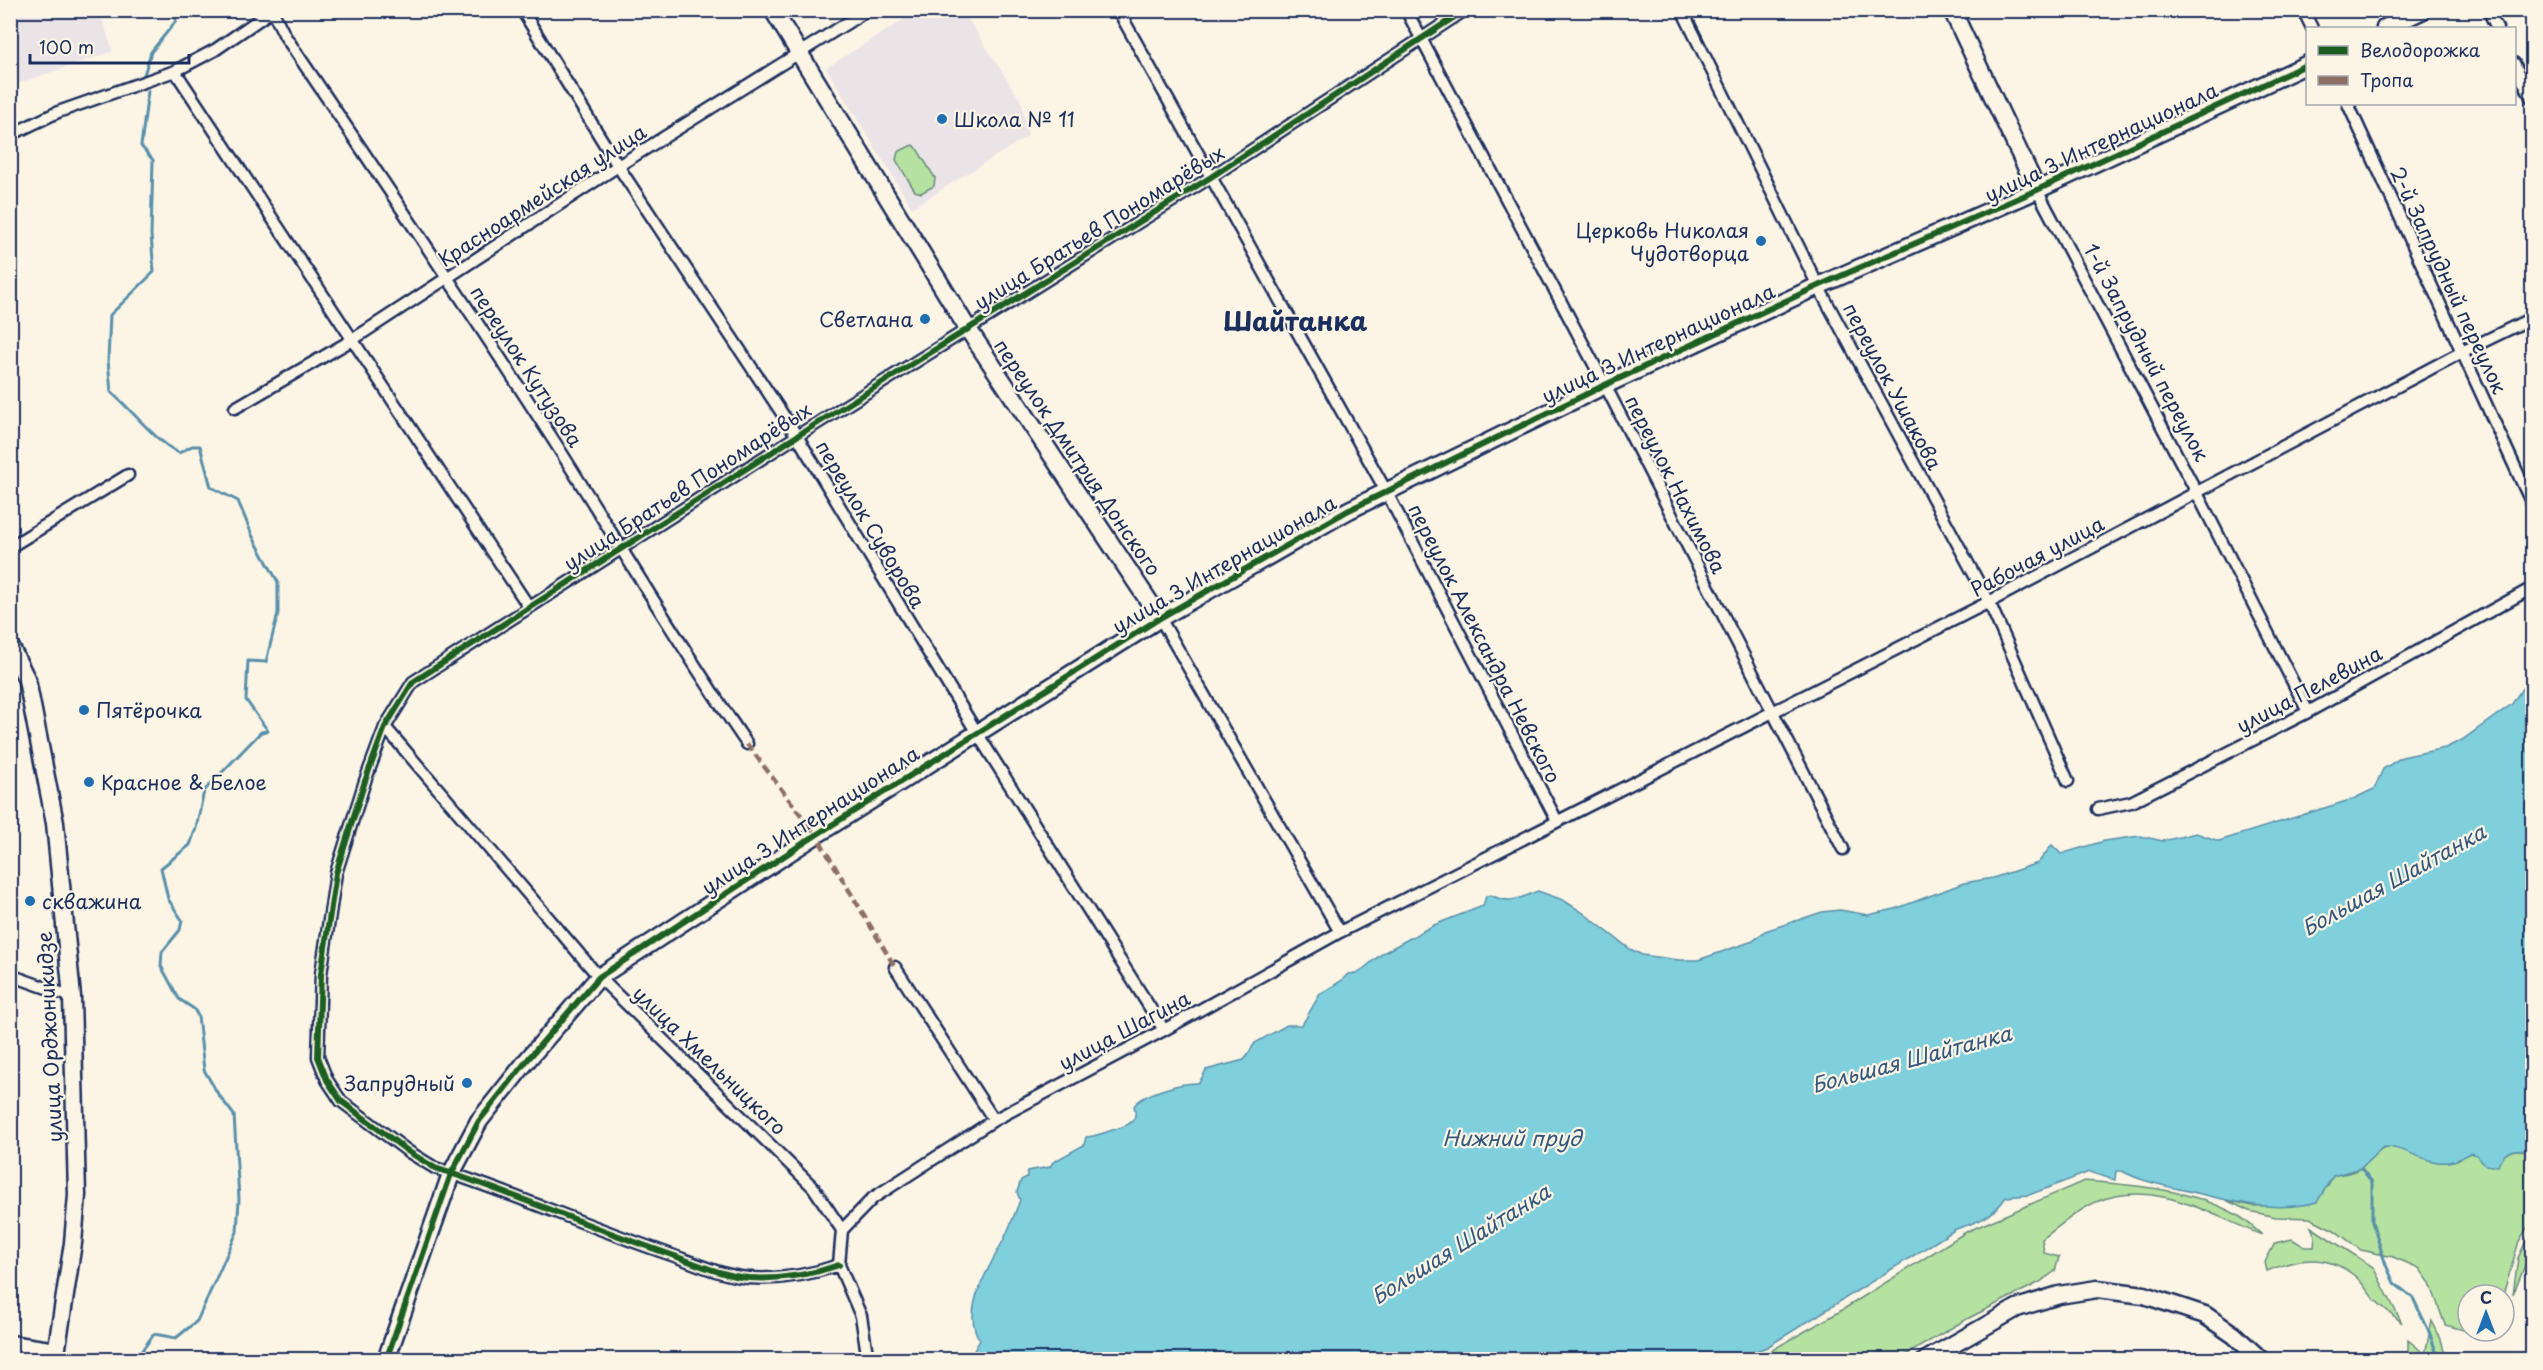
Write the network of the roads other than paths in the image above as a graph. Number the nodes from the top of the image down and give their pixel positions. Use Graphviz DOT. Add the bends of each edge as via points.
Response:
graph roads {
  1 [pos="522,10"];
  2 [pos="773,10"];
  3 [pos="868,10"];
  4 [pos="1118,10"];
  5 [pos="1406,10"];
  6 [pos="1465,10"];
  7 [pos="1682,10"];
  8 [pos="1952,10"];
  9 [pos="2303,10"];
  10 [pos="2423,10"];
  11 [pos="2488,10"];
  12 [pos="272,11"];
  13 [pos="2312,27"];
  14 [pos="2387,27"];
  15 [pos="2496,27"];
  16 [pos="1421,38"];
  17 [pos="797,53"];
  18 [pos="2306,64"];
  19 [pos="2516,67"];
  20 [pos="175,71"];
  21 [pos="2532,99"];
  22 [pos="2348,105"];
  23 [pos="10,135"];
  24 [pos="618,166"];
  25 [pos="1211,177"];
  26 [pos="2037,190"];
  27 [pos="449,277"];
  28 [pos="1818,286"];
  29 [pos="2532,318"];
  30 [pos="968,329"];
  31 [pos="352,340"];
  32 [pos="2462,352"];
  33 [pos="1605,385"];
  34 [pos="235,408"];
  35 [pos="797,436"];
  36 [pos="128,475"];
  37 [pos="1386,491"];
  38 [pos="2196,491"];
  39 [pos="2532,504"];
  40 [pos="10,547"];
  41 [pos="622,547"];
  42 [pos="2532,588"];
  43 [pos="1989,602"];
  44 [pos="529,607"];
  45 [pos="1160,618"];
  46 [pos="10,646"];
  47 [pos="2308,712"];
  48 [pos="1773,713"];
  49 [pos="385,727"];
  50 [pos="977,733"];
  51 [pos="747,744"];
  52 [pos="2068,781"];
  53 [pos="2098,809"];
  54 [pos="1557,821"];
  55 [pos="1843,849"];
  56 [pos="1340,932"];
  57 [pos="895,967"];
  58 [pos="10,975"];
  59 [pos="599,977"];
  60 [pos="72,998"];
  61 [pos="1164,1030"];
  62 [pos="994,1120"];
  63 [pos="451,1173"];
  64 [pos="842,1230"];
  65 [pos="839,1265"];
  66 [pos="10,1344"];
  67 [pos="55,1355"];
  68 [pos="386,1359"];
  69 [pos="868,1359"];
  70 [pos="1926,1359"];
  71 [pos="2261,1359"];
  1 -- 24 [label="street, переулок Суворова"];
  2 -- 17 [label="street, переулок Дмитрия Донского"];
  3 -- 17 [label="street, Красноармейская улица"];
  4 -- 25 [label="street, переулок Александра Невского"];
  5 -- 16 [label="street, переулок Нахимова"];
  6 -- 16 [label="street, улица Братьев Пономарёвых"];
  7 -- 28 [label="street, переулок Ушакова"];
  8 -- 26 [label="street, 1-й Запрудный переулок"];
  9 -- 13 [label="street"];
  10 -- 14 [label="street"];
  11 -- 15 [label="street"];
  12 -- 20 [label="street"];
  12 -- 27 [label="street, переулок Кутузова" via="285,36"];
  16 -- 25 [label="street, улица Братьев Пономарёвых"];
  16 -- 33 [label="street, переулок Нахимова"];
  17 -- 24 [label="street, Красноармейская улица"];
  17 -- 30 [label="street, переулок Дмитрия Донского"];
  18 -- 26 [label="street, улица 3 Интернационала"];
  19 -- 21 [label="street"];
  20 -- 23 [label="street" via="58,112"];
  20 -- 31 [label="street"];
  22 -- 32 [label="street, 2-й Запрудный переулок"];
  24 -- 27 [label="street, Красноармейская улица"];
  24 -- 35 [label="street, переулок Суворова"];
  25 -- 30 [label="street, улица Братьев Пономарёвых"];
  25 -- 37 [label="street, переулок Александра Невского"];
  26 -- 28 [label="street, улица 3 Интернационала"];
  26 -- 38 [label="street, 1-й Запрудный переулок"];
  27 -- 31 [label="street, Красноармейская улица"];
  27 -- 41 [label="street, переулок Кутузова"];
  28 -- 33 [label="street, улица 3 Интернационала"];
  28 -- 43 [label="street, переулок Ушакова"];
  29 -- 32 [label="street, Рабочая улица"];
  30 -- 35 [label="street, улица Братьев Пономарёвых"];
  30 -- 45 [label="street, переулок Дмитрия Донского"];
  31 -- 34 [label="street, Красноармейская улица"];
  31 -- 44 [label="street"];
  32 -- 38 [label="street, Рабочая улица"];
  32 -- 39 [label="street, 2-й Запрудный переулок"];
  33 -- 37 [label="street, улица 3 Интернационала"];
  33 -- 48 [label="street, переулок Нахимова"];
  35 -- 41 [label="street, улица Братьев Пономарёвых"];
  35 -- 50 [label="street, переулок Суворова"];
  36 -- 40 [label="street"];
  37 -- 45 [label="street, улица 3 Интернационала"];
  37 -- 54 [label="street, переулок Александра Невского"];
  38 -- 43 [label="street, Рабочая улица"];
  38 -- 47 [label="street, 1-й Запрудный переулок"];
  41 -- 44 [label="street, улица Братьев Пономарёвых"];
  41 -- 51 [label="street, переулок Кутузова" via="692,663"];
  42 -- 47 [label="street, улица Пелевина"];
  43 -- 48 [label="street, Рабочая улица"];
  43 -- 52 [label="street, переулок Ушакова"];
  44 -- 49 [label="street, улица Братьев Пономарёвых" via="413,682"];
  45 -- 50 [label="street, улица 3 Интернационала"];
  45 -- 56 [label="street, переулок Дмитрия Донского"];
  46 -- 60 [label="street, улица Орджоникидзе" via="27,680 55,824"];
  47 -- 53 [label="street, улица Пелевина" via="2131,802"];
  48 -- 54 [label="street, Рабочая улица"];
  48 -- 55 [label="street, переулок Нахимова"];
  49 -- 59 [label="street, улица Хмельницкого"];
  49 -- 63 [label="street, улица Братьев Пономарёвых" via="336,873 321,974 318,1057 341,1101 409,1152"];
  50 -- 59 [label="street, улица 3 Интернационала"];
  50 -- 61 [label="street, переулок Суворова"];
  54 -- 56 [label="street, улица Шагина"];
  56 -- 61 [label="street, улица Шагина"];
  57 -- 62 [label="street"];
  58 -- 60 [label="street"];
  59 -- 63 [label="street, улица 3 Интернационала" via="479,1121"];
  59 -- 64 [label="street, улица Хмельницкого" via="813,1187"];
  60 -- 67 [label="street, улица Орджоникидзе" via="77,1195"];
  61 -- 62 [label="street, улица Шагина"];
  62 -- 64 [label="street, улица Шагина" via="873,1198"];
  63 -- 65 [label="street, улица Братьев Пономарёвых" via="630,1241 747,1278 779,1278"];
  63 -- 68 [label="street, улица 3 Интернационала"];
  64 -- 65 [label="street"];
  65 -- 69 [label="street" via="861,1316"];
  66 -- 67 [label="street"];
  70 -- 71 [label="street" via="2017,1308 2059,1295 2097,1290 2144,1295 2205,1315"];
}
